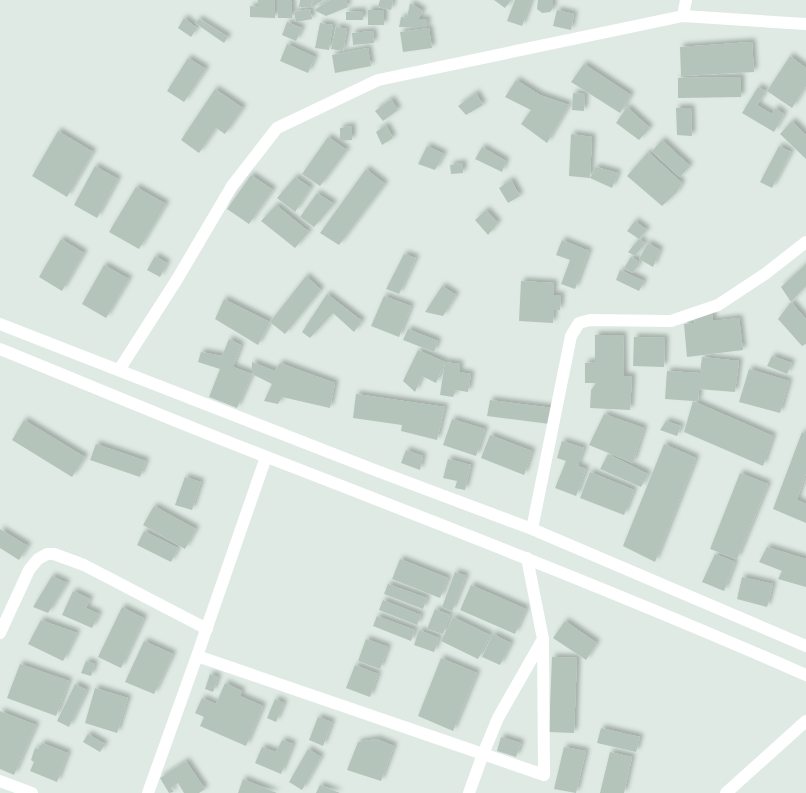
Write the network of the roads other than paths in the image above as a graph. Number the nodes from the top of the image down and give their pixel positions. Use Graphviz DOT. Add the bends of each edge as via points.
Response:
graph roads {
  1 [pos="686,0"];
  2 [pos="683,16"];
  3 [pos="806,24"];
  4 [pos="806,242"];
  5 [pos="0,324"];
  6 [pos="0,349"];
  7 [pos="119,370"];
  8 [pos="266,457"];
  9 [pos="532,529"];
  10 [pos="527,558"];
  11 [pos="207,629"];
  12 [pos="0,633"];
  13 [pos="543,639"];
  14 [pos="806,646"];
  15 [pos="197,656"];
  16 [pos="806,674"];
  17 [pos="806,721"];
  18 [pos="483,754"];
  19 [pos="0,781"];
  20 [pos="32,793"];
  21 [pos="148,793"];
  22 [pos="469,793"];
  23 [pos="726,793"];
  1 -- 2 [label="street"];
  2 -- 3 [label="street"];
  2 -- 7 [label="street" via="378,80 278,128 232,186"];
  4 -- 9 [label="street" via="765,274 718,305 671,321 590,320 579,323 571,336"];
  5 -- 7 [label="street"];
  6 -- 8 [label="street"];
  7 -- 9 [label="street"];
  8 -- 10 [label="street"];
  8 -- 11 [label="street"];
  9 -- 14 [label="street"];
  10 -- 13 [label="street"];
  10 -- 16 [label="street"];
  11 -- 12 [label="street" via="84,565 47,554 38,559 29,570"];
  11 -- 15 [label="street"];
  13 -- 18 [label="street" via="498,718"];
  13 -- 18 [label="street" via="544,775"];
  15 -- 18 [label="street"];
  15 -- 21 [label="street"];
  17 -- 23 [label="street"];
  18 -- 22 [label="street"];
  19 -- 20 [label="street"];
}
